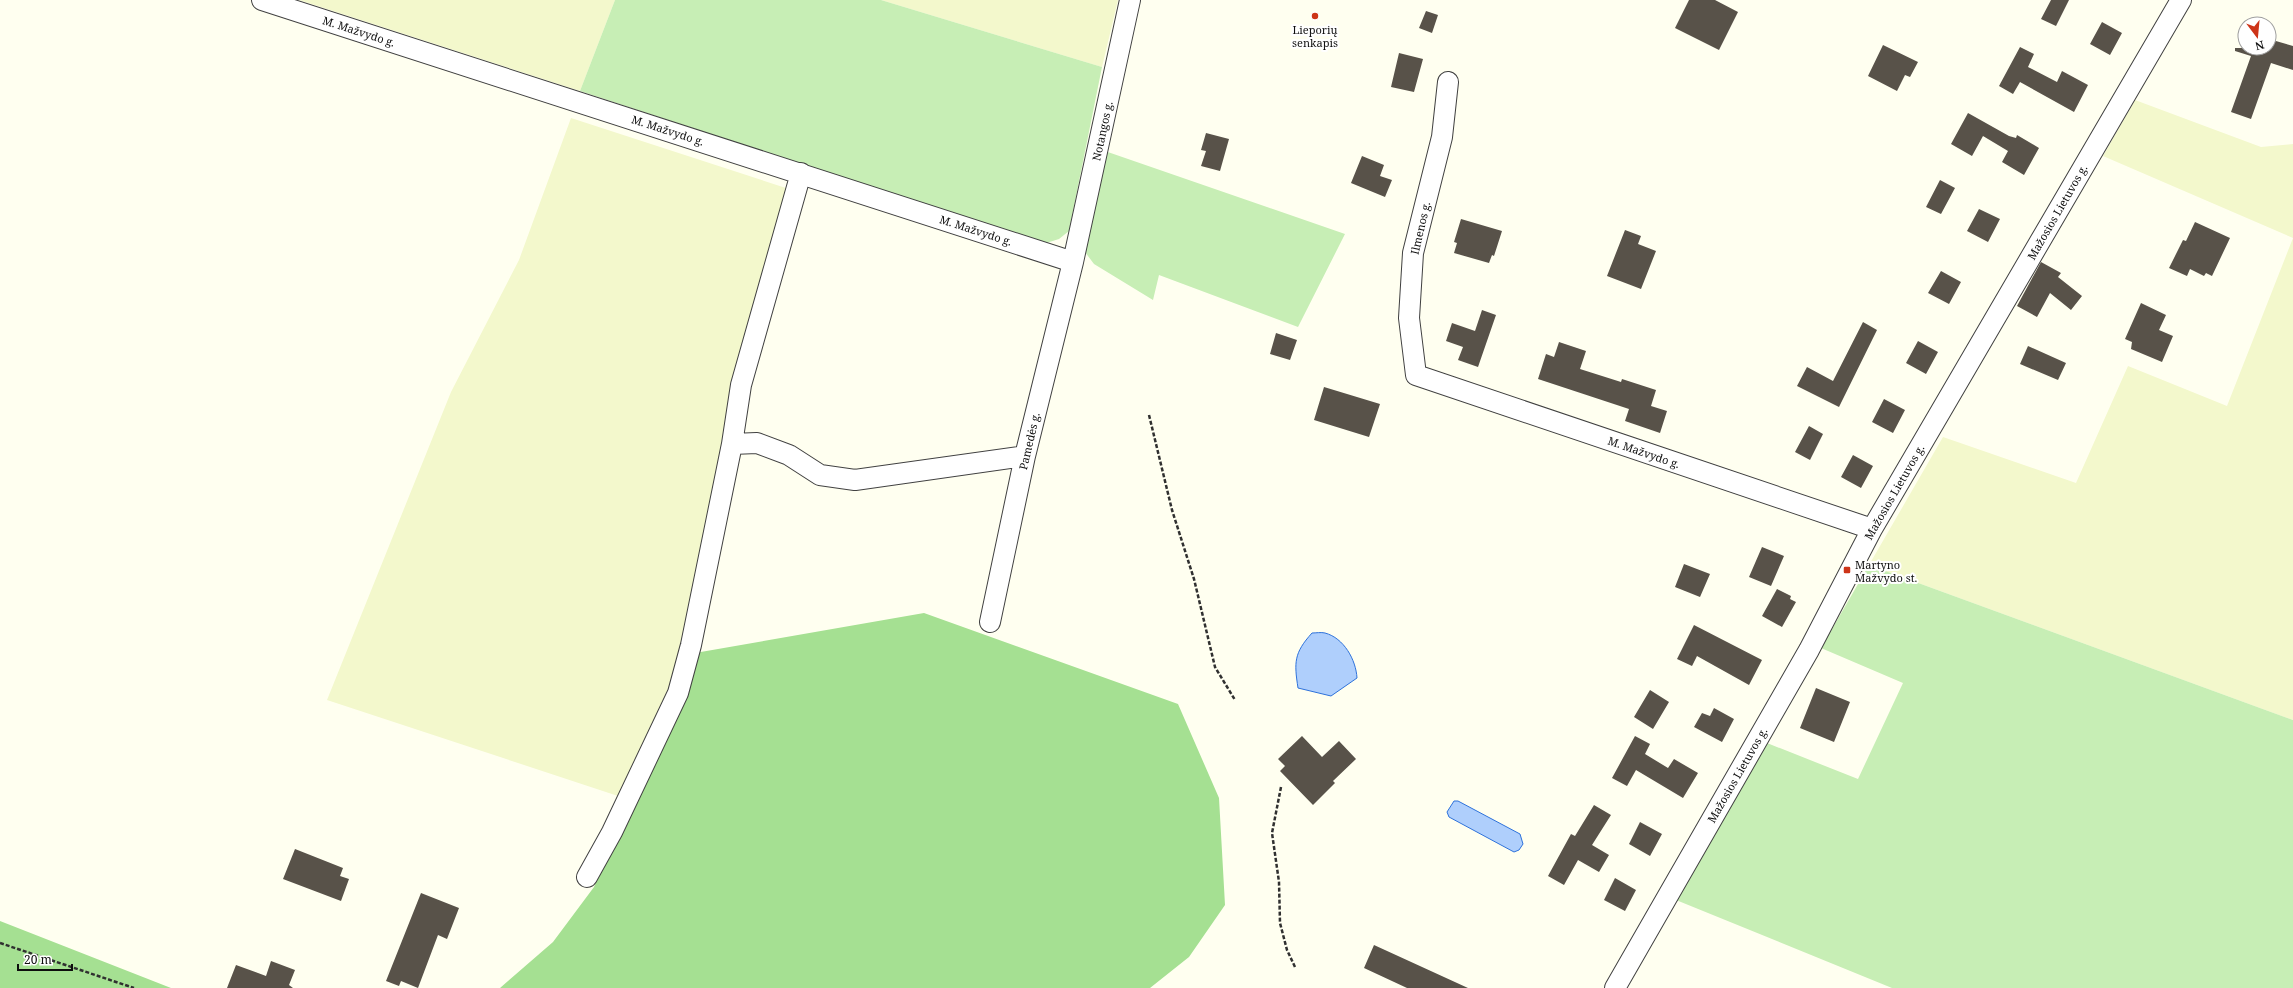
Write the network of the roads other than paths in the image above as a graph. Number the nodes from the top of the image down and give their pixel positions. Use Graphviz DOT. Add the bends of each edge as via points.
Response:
graph roads {
  1 [pos="262,0"];
  2 [pos="1130,0"];
  3 [pos="2181,0"];
  4 [pos="1448,82"];
  5 [pos="801,173"];
  6 [pos="1073,262"];
  7 [pos="1416,375"];
  8 [pos="732,444"];
  9 [pos="1025,456"];
  10 [pos="1872,529"];
  11 [pos="990,622"];
  12 [pos="588,877"];
  13 [pos="1615,988"];
  1 -- 5 [label="street, M. Mažvydo g."];
  2 -- 6 [label="street, Notangos g."];
  3 -- 10 [label="street, Mažosios Lietuvos g."];
  4 -- 7 [label="street, Ilmenos g." via="1442,137 1413,253 1409,318"];
  5 -- 6 [label="street, M. Mažvydo g."];
  5 -- 8 [label="street" via="741,385"];
  6 -- 9 [label="street, Pamedės g."];
  7 -- 10 [label="street, M. Mažvydo g."];
  8 -- 9 [label="street" via="757,443 789,455 820,475 855,480"];
  8 -- 12 [label="street" via="691,645 678,693"];
  9 -- 11 [label="street, Pamedės g."];
  10 -- 13 [label="street, Mažosios Lietuvos g." via="1809,650"];
}
